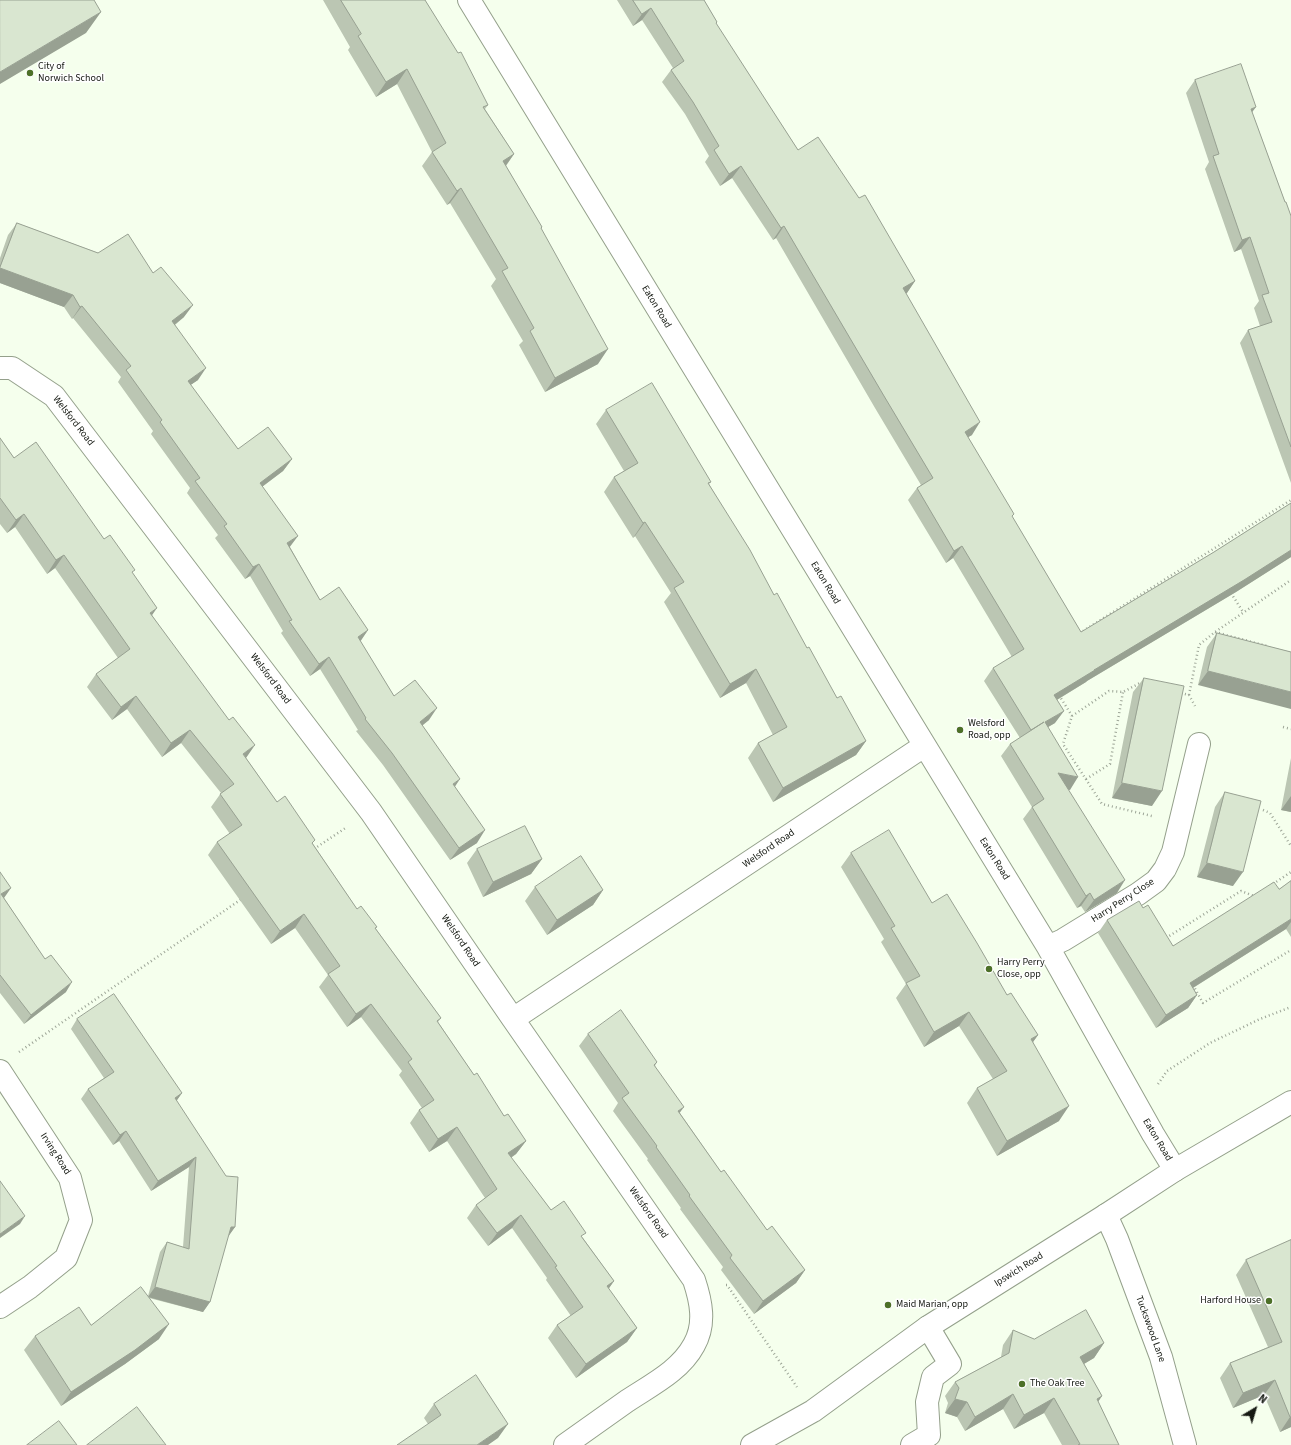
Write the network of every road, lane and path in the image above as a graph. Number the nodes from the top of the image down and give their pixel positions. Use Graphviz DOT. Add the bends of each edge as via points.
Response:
graph roads {
  1 [pos="469,0"];
  2 [pos="0,368"];
  3 [pos="1291,500"];
  4 [pos="1206,553"];
  5 [pos="1210,560"];
  6 [pos="1291,580"];
  7 [pos="1231,593"];
  8 [pos="1243,612"];
  9 [pos="1215,632"];
  10 [pos="1078,634"];
  11 [pos="1268,646"];
  12 [pos="1147,684"];
  13 [pos="1057,691"];
  14 [pos="1175,691"];
  15 [pos="1123,692"];
  16 [pos="1189,695"];
  17 [pos="1195,706"];
  18 [pos="1072,716"];
  19 [pos="1283,727"];
  20 [pos="1291,729"];
  21 [pos="1199,744"];
  22 [pos="924,746"];
  23 [pos="1086,779"];
  24 [pos="1263,810"];
  25 [pos="371,812"];
  26 [pos="1180,822"];
  27 [pos="1291,846"];
  28 [pos="311,851"];
  29 [pos="1291,872"];
  30 [pos="1273,884"];
  31 [pos="1260,892"];
  32 [pos="246,896"];
  33 [pos="1169,945"];
  34 [pos="1048,947"];
  35 [pos="1291,950"];
  36 [pos="1192,984"];
  37 [pos="1291,1007"];
  38 [pos="513,1019"];
  39 [pos="6,1063"];
  40 [pos="1156,1086"];
  41 [pos="1291,1102"];
  42 [pos="1175,1170"];
  43 [pos="1106,1215"];
  44 [pos="698,1293"];
  45 [pos="0,1307"];
  46 [pos="928,1327"];
  47 [pos="814,1411"];
  48 [pos="565,1445"];
  49 [pos="752,1445"];
  50 [pos="912,1445"];
  51 [pos="1186,1445"];
  1 -- 22 [label="main road, Eaton Road"];
  2 -- 25 [label="main road, Welsford Road" via="12,368 54,396"];
  3 -- 4 [label="path"];
  4 -- 5 [label="path"];
  4 -- 10 [label="path"];
  6 -- 8 [label="path"];
  7 -- 8 [label="path"];
  8 -- 9 [label="path"];
  9 -- 11 [label="path"];
  9 -- 16 [label="path" via="1199,645"];
  12 -- 15 [label="path" via="1140,683"];
  13 -- 18 [label="path"];
  14 -- 16 [label="path"];
  15 -- 18 [label="path" via="1109,691"];
  15 -- 23 [label="path" via="1110,764"];
  16 -- 17 [label="path"];
  18 -- 23 [label="path" via="1063,744"];
  19 -- 20 [label="path"];
  21 -- 26 [label="main road, Harry Perry Close"];
  22 -- 34 [label="main road, Eaton Road"];
  22 -- 38 [label="main road, Welsford Road"];
  23 -- 26 [label="path" via="1102,804"];
  24 -- 27 [label="path" via="1270,813"];
  25 -- 28 [label="path"];
  25 -- 38 [label="main road, Welsford Road"];
  26 -- 34 [label="main road, Harry Perry Close" via="1174,852 1156,881"];
  29 -- 30 [label="path"];
  31 -- 33 [label="path" via="1254,897 1241,891 1165,939"];
  32 -- 39 [label="path"];
  34 -- 42 [label="main road, Eaton Road"];
  35 -- 36 [label="path" via="1203,1003"];
  37 -- 40 [label="path" via="1210,1043 1167,1071"];
  38 -- 44 [label="main road, Welsford Road" via="694,1280"];
  39 -- 45 [label="main road, Irving Road" via="70,1178 81,1220 66,1258"];
  41 -- 42 [label="main road, Ipswich Road"];
  42 -- 43 [label="main road, Ipswich Road"];
  43 -- 46 [label="main road, Ipswich Road"];
  43 -- 51 [label="main road, Tuckswood Lane" via="1161,1357"];
  44 -- 47 [label="path" via="727,1285"];
  44 -- 48 [label="main road, Welsford Road" via="701,1326 694,1344 678,1367"];
  46 -- 47 [label="main road, Ipswich Road"];
  46 -- 50 [label="main road" via="950,1364 933,1377 927,1402 929,1435"];
  47 -- 49 [label="main road, Ipswich Road"];
}
